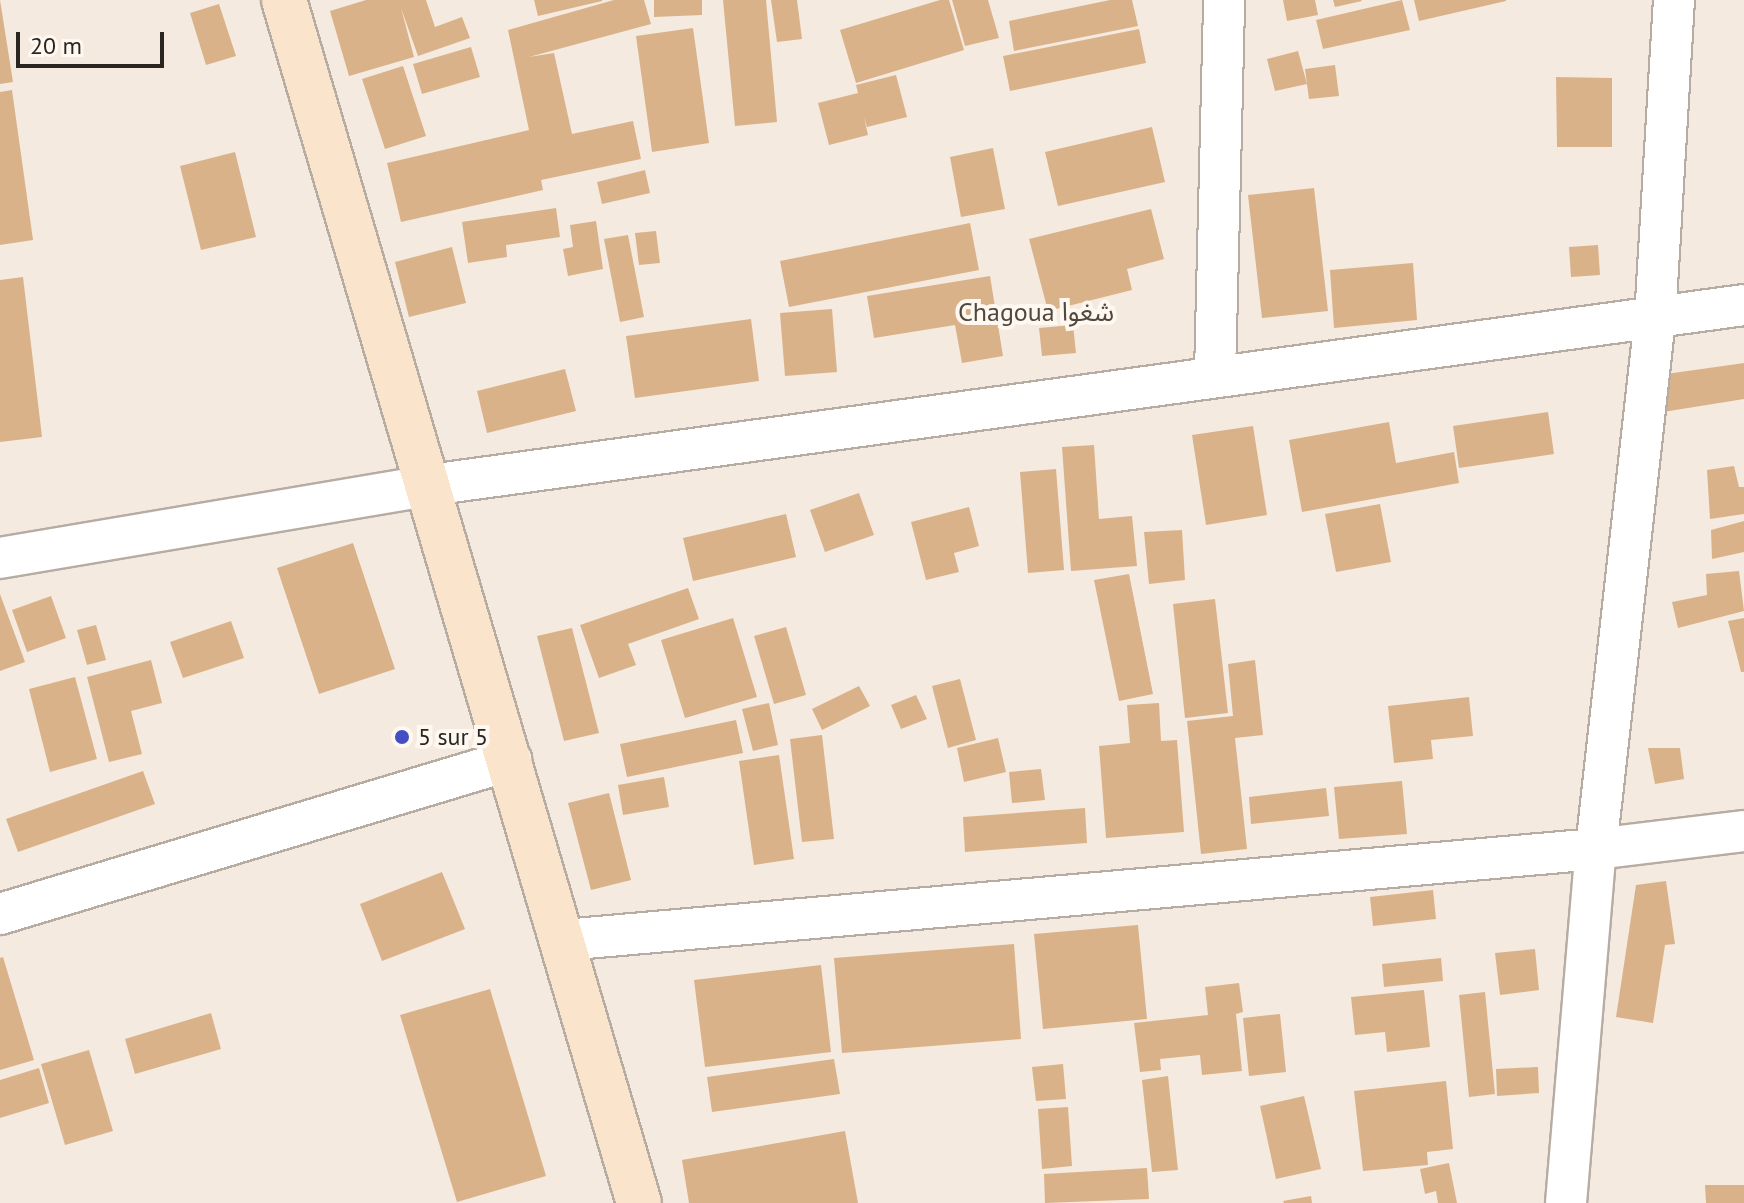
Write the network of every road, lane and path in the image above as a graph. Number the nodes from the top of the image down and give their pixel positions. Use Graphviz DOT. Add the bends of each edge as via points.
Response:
graph roads {
  1 [pos="284,0"];
  2 [pos="1224,0"];
  3 [pos="1674,0"];
  4 [pos="1744,305"];
  5 [pos="1655,319"];
  6 [pos="1215,374"];
  7 [pos="430,485"];
  8 [pos="0,558"];
  9 [pos="511,760"];
  10 [pos="1744,831"];
  11 [pos="1596,849"];
  12 [pos="0,914"];
  13 [pos="564,940"];
  14 [pos="639,1203"];
  15 [pos="1566,1203"];
  1 -- 7 [label="street"];
  2 -- 6 [label="street"];
  3 -- 5 [label="street"];
  4 -- 5 [label="street"];
  5 -- 6 [label="street"];
  5 -- 11 [label="street"];
  6 -- 7 [label="street"];
  7 -- 8 [label="street"];
  7 -- 9 [label="street"];
  9 -- 12 [label="street"];
  9 -- 13 [label="street"];
  10 -- 11 [label="street"];
  11 -- 13 [label="street"];
  11 -- 15 [label="street"];
  13 -- 14 [label="street"];
}
